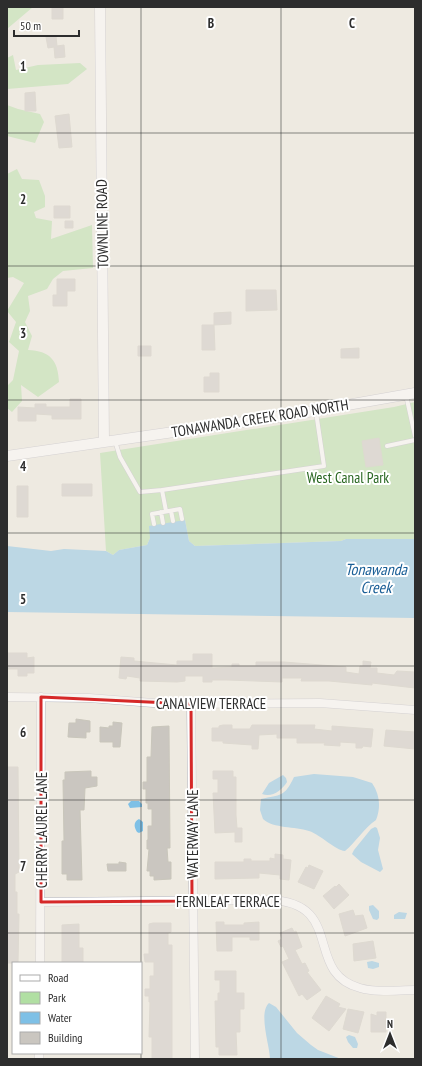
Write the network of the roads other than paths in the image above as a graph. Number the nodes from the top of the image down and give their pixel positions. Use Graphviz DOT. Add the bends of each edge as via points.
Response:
graph roads {
  1 [pos="100,7"];
  2 [pos="411,394"];
  3 [pos="316,411"];
  4 [pos="415,436"];
  5 [pos="115,440"];
  6 [pos="415,440"];
  7 [pos="104,442"];
  8 [pos="387,446"];
  9 [pos="7,456"];
  10 [pos="162,490"];
  11 [pos="171,511"];
  12 [pos="163,512"];
  13 [pos="182,519"];
  14 [pos="173,521"];
  15 [pos="163,523"];
  16 [pos="154,524"];
  17 [pos="7,697"];
  18 [pos="41,697"];
  19 [pos="191,704"];
  20 [pos="415,710"];
  21 [pos="192,901"];
  22 [pos="42,902"];
  23 [pos="40,962"];
  24 [pos="415,990"];
  25 [pos="195,1059"];
  1 -- 7 [label="street, TOWNLINE ROAD"];
  2 -- 3 [label="street, TONAWANDA CREEK ROAD NORTH"];
  2 -- 4 [label="lane"];
  3 -- 5 [label="street, TONAWANDA CREEK ROAD NORTH"];
  3 -- 10 [label="lane" via="324,466"];
  5 -- 7 [label="street, TONAWANDA CREEK ROAD NORTH"];
  5 -- 10 [label="lane" via="120,458 140,492"];
  6 -- 8 [label="lane"];
  7 -- 9 [label="street, TONAWANDA CREEK ROAD NORTH"];
  10 -- 12 [label="lane"];
  11 -- 12 [label="lane"];
  11 -- 13 [label="lane" via="180,509"];
  11 -- 14 [label="lane"];
  12 -- 15 [label="lane"];
  12 -- 16 [label="lane" via="152,514"];
  17 -- 18 [label="street, CANALVIEW TERRACE"];
  18 -- 19 [label="street, CANALVIEW TERRACE"];
  18 -- 22 [label="street, CHERRY LAUREL LANE"];
  19 -- 20 [label="street, CANALVIEW TERRACE" via="311,702"];
  19 -- 21 [label="street, WATERWAY LANE"];
  21 -- 22 [label="street, FERNLEAF TERRACE"];
  21 -- 24 [label="street, FERNLEAF TERRACE" via="269,900 292,903 313,918 321,934 328,963 346,982 370,990"];
  21 -- 25 [label="street, WATERWAY LANE"];
  22 -- 23 [label="street, CHERRY LAUREL LANE"];
}
